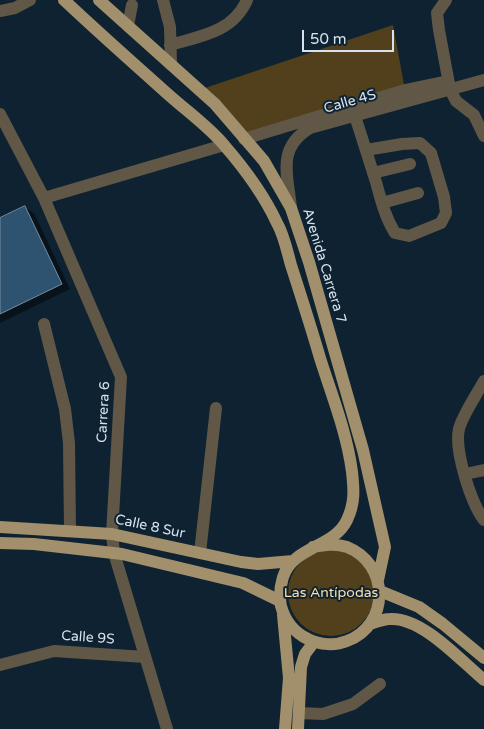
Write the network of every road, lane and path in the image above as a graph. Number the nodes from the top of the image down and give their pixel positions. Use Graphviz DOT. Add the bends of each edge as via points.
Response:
graph roads {
  1 [pos="30,0"];
  2 [pos="64,0"];
  3 [pos="99,0"];
  4 [pos="163,0"];
  5 [pos="247,0"];
  6 [pos="446,0"];
  7 [pos="132,5"];
  8 [pos="0,11"];
  9 [pos="128,26"];
  10 [pos="170,45"];
  11 [pos="171,64"];
  12 [pos="484,71"];
  13 [pos="484,80"];
  14 [pos="449,85"];
  15 [pos="0,114"];
  16 [pos="355,116"];
  17 [pos="484,136"];
  18 [pos="244,138"];
  19 [pos="224,144"];
  20 [pos="366,150"];
  21 [pos="410,164"];
  22 [pos="373,173"];
  23 [pos="418,193"];
  24 [pos="44,198"];
  25 [pos="382,204"];
  26 [pos="291,208"];
  27 [pos="44,324"];
  28 [pos="484,381"];
  29 [pos="216,408"];
  30 [pos="484,470"];
  31 [pos="465,474"];
  32 [pos="484,520"];
  33 [pos="0,527"];
  34 [pos="70,531"];
  35 [pos="112,534"];
  36 [pos="0,543"];
  37 [pos="313,547"];
  38 [pos="114,553"];
  39 [pos="200,554"];
  40 [pos="293,561"];
  41 [pos="379,585"];
  42 [pos="282,607"];
  43 [pos="370,624"];
  44 [pos="314,642"];
  45 [pos="483,655"];
  46 [pos="145,657"];
  47 [pos="0,665"];
  48 [pos="484,680"];
  49 [pos="380,684"];
  50 [pos="299,713"];
  51 [pos="167,729"];
  52 [pos="285,729"];
  53 [pos="298,729"];
  1 -- 8 [label="street"];
  2 -- 19 [label="main road"];
  3 -- 9 [label="main road, Avenida Carrera 7"];
  4 -- 10 [label="street" via="170,27"];
  5 -- 10 [label="street" via="232,23"];
  6 -- 14 [label="street" via="437,13"];
  7 -- 9 [label="street"];
  9 -- 11 [label="main road, Avenida Carrera 7"];
  10 -- 11 [label="street"];
  11 -- 18 [label="main road, Avenida Carrera 7" via="215,104"];
  12 -- 14 [label="street, Calle 4S"];
  13 -- 14 [label="street, Calle 4S"];
  14 -- 16 [label="street, Calle 4S"];
  14 -- 17 [label="street" via="456,101 474,115"];
  14 -- 18 [label="street, Calle 4S" via="405,90"];
  15 -- 24 [label="street, Carrera 6"];
  16 -- 20 [label="street"];
  16 -- 26 [label="street, Calle 4S" via="310,128 291,144 286,162"];
  18 -- 26 [label="main road, Avenida Carrera 7" via="264,161"];
  19 -- 24 [label="street"];
  19 -- 37 [label="main road" via="252,181 278,224 347,442 355,497 347,522 334,536"];
  20 -- 22 [label="street"];
  20 -- 25 [label="street" via="420,143 431,153 446,212 440,223 409,236 395,233"];
  21 -- 22 [label="street"];
  22 -- 25 [label="street"];
  23 -- 25 [label="street"];
  24 -- 35 [label="street, Carrera 6" via="121,377"];
  26 -- 41 [label="main road, Avenida Carrera 7" via="363,450 385,547"];
  27 -- 34 [label="street" via="65,408 69,443"];
  28 -- 31 [label="street" via="459,427 457,445"];
  29 -- 39 [label="street"];
  30 -- 31 [label="street"];
  31 -- 32 [label="street" via="473,501"];
  33 -- 34 [label="main road, Calle 8 Sur"];
  34 -- 35 [label="main road, Calle 8 Sur"];
  35 -- 38 [label="street, Carrera 6"];
  35 -- 39 [label="main road, Calle 8 Sur"];
  36 -- 38 [label="main road"];
  37 -- 40 [label="main road"];
  37 -- 41 [label="main road" via="345,546 360,554 371,565"];
  38 -- 42 [label="main road" via="243,583"];
  38 -- 46 [label="street, Carrera 6"];
  39 -- 40 [label="main road, Calle 8 Sur" via="258,564"];
  40 -- 42 [label="main road" via="284,573 280,587"];
  41 -- 43 [label="main road" via="377,613"];
  41 -- 45 [label="main road" via="419,607"];
  42 -- 44 [label="main road" via="289,624"];
  42 -- 52 [label="main road" via="289,678"];
  43 -- 44 [label="main road" via="345,642"];
  43 -- 48 [label="main road" via="390,619 414,624"];
  44 -- 50 [label="main road" via="301,667"];
  46 -- 47 [label="street, Calle 9S" via="54,651"];
  46 -- 51 [label="street, Carrera 6"];
  49 -- 50 [label="street" via="353,704 323,714"];
  50 -- 53 [label="main road"];
}
